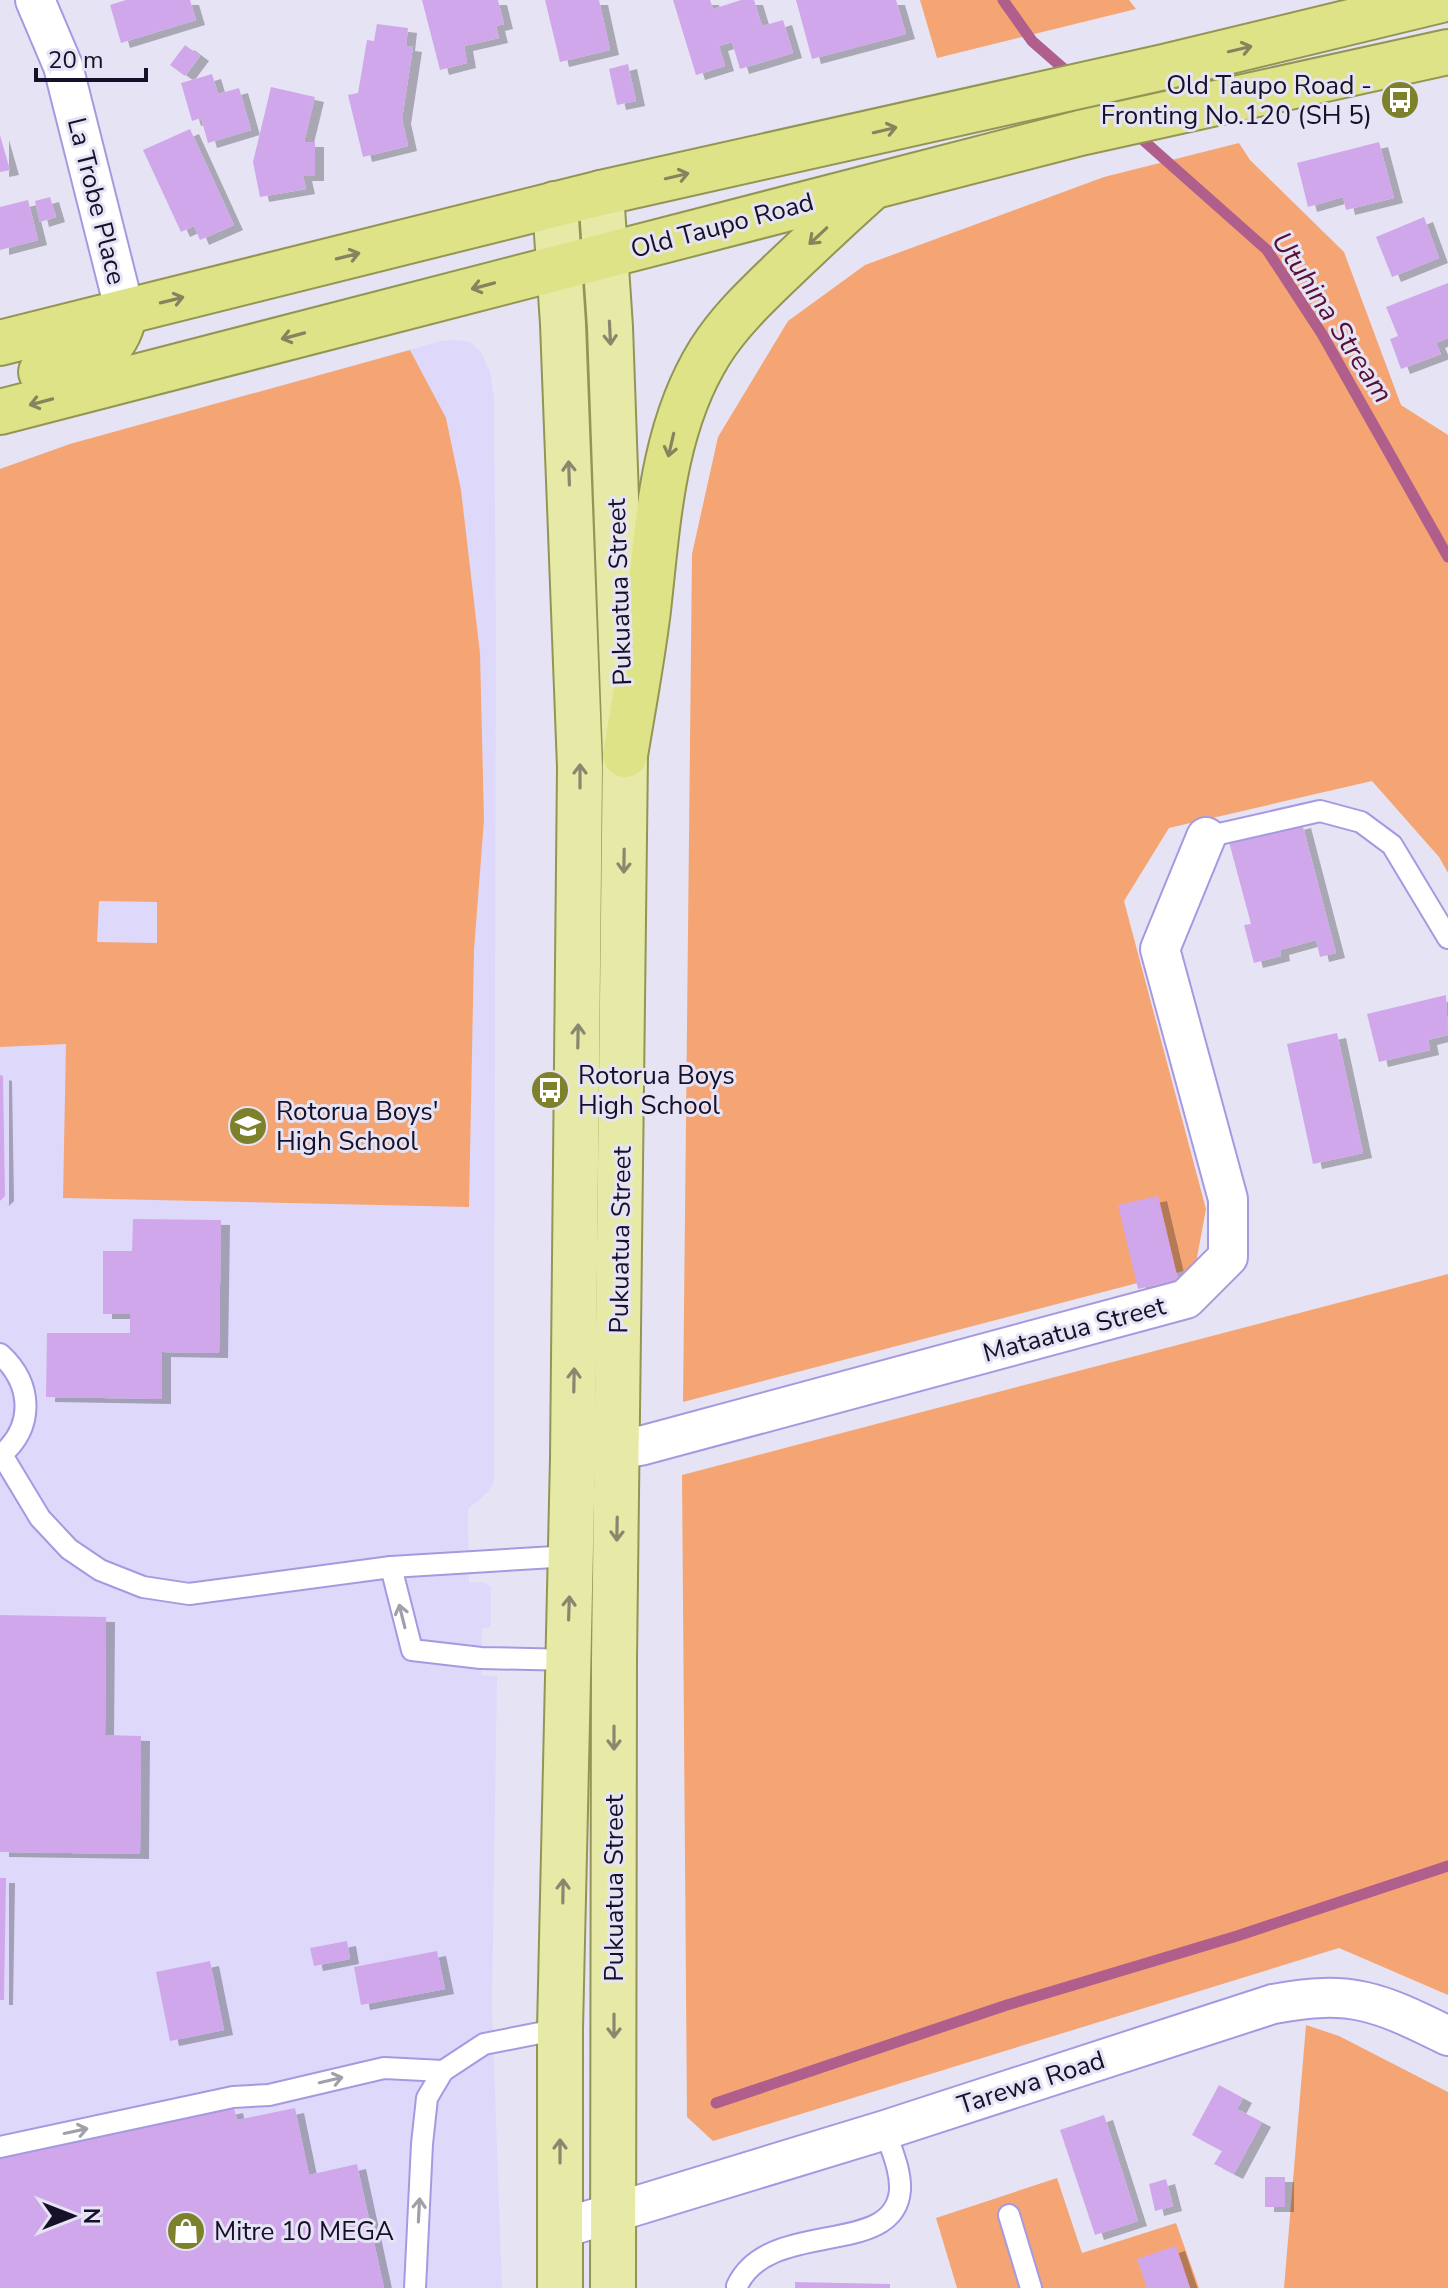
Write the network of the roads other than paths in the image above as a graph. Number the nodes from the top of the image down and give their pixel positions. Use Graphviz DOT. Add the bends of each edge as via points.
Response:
graph roads {
  1 [pos="35,0"];
  2 [pos="1441,0"];
  3 [pos="1448,52"];
  4 [pos="876,184"];
  5 [pos="601,193"];
  6 [pos="555,204"];
  7 [pos="603,256"];
  8 [pos="559,266"];
  9 [pos="125,312"];
  10 [pos="0,343"];
  11 [pos="0,383"];
  12 [pos="0,412"];
  13 [pos="625,755"];
  14 [pos="1206,837"];
  15 [pos="1448,938"];
  16 [pos="0,1354"];
  17 [pos="618,1451"];
  18 [pos="1,1455"];
  19 [pos="573,1458"];
  20 [pos="10,1485"];
  21 [pos="571,1556"];
  22 [pos="391,1567"];
  23 [pos="568,1659"];
  24 [pos="614,1660"];
  25 [pos="560,2029"];
  26 [pos="1448,2036"];
  27 [pos="443,2071"];
  28 [pos="885,2130"];
  29 [pos="0,2147"];
  30 [pos="613,2214"];
  31 [pos="1009,2215"];
  32 [pos="560,2229"];
  33 [pos="737,2286"];
  34 [pos="415,2288"];
  35 [pos="560,2288"];
  36 [pos="613,2288"];
  37 [pos="1031,2288"];
  1 -- 9 [label="street, La Trobe Place" via="63,66"];
  5 -- 2 [label="highway, Old Taupo Road, one-way"];
  3 -- 4 [label="highway, Old Taupo Road"];
  4 -- 7 [label="highway, Old Taupo Road"];
  4 -- 13 [label="highway, one-way" via="735,318 692,387 663,478"];
  5 -- 6 [label="highway, Old Taupo Road"];
  5 -- 7 [label="main road, Pukuatua Street"];
  6 -- 8 [label="main road, Pukuatua Street"];
  9 -- 6 [label="highway, Old Taupo Road, one-way"];
  7 -- 8 [label="highway, Old Taupo Road"];
  7 -- 13 [label="main road, Pukuatua Street, one-way"];
  8 -- 12 [label="highway, Old Taupo Road, one-way"];
  19 -- 8 [label="main road, Pukuatua Street, one-way" via="580,767"];
  9 -- 10 [label="highway, Old Taupo Road"];
  9 -- 11 [label="highway" via="117,341 106,351"];
  13 -- 17 [label="main road, Pukuatua Street, one-way"];
  14 -- 15 [label="lane" via="1320,811 1361,822 1392,845"];
  14 -- 17 [label="street, Mataatua Street" via="1160,949 1228,1199 1228,1257 1186,1299"];
  16 -- 18 [label="lane" via="23,1383 27,1403 25,1423"];
  17 -- 19 [label="street, Mataatua Street"];
  17 -- 24 [label="main road, Pukuatua Street, one-way"];
  18 -- 20 [label="lane"];
  19 -- 21 [label="main road, Pukuatua Street"];
  20 -- 22 [label="lane" via="69,1549 100,1570 143,1587 189,1594"];
  21 -- 22 [label="lane"];
  23 -- 21 [label="main road, Pukuatua Street, one-way"];
  23 -- 22 [label="lane, one-way" via="481,1658 412,1650"];
  23 -- 24 [label="lane"];
  25 -- 23 [label="main road, Pukuatua Street, one-way"];
  24 -- 30 [label="main road, Pukuatua Street, one-way"];
  25 -- 27 [label="lane" via="484,2044"];
  32 -- 25 [label="main road, Pukuatua Street, one-way"];
  26 -- 28 [label="street, Tarewa Road" via="1382,2005 1353,1998 1302,1998"];
  29 -- 27 [label="lane, one-way" via="384,2068"];
  34 -- 27 [label="lane, one-way" via="427,2098"];
  28 -- 30 [label="street, Tarewa Road"];
  28 -- 33 [label="lane" via="900,2187 884,2219 856,2233 764,2255"];
  30 -- 32 [label="street, Tarewa Road"];
  30 -- 36 [label="main road, Pukuatua Street"];
  31 -- 37 [label="lane"];
  32 -- 35 [label="main road, Pukuatua Street"];
}
